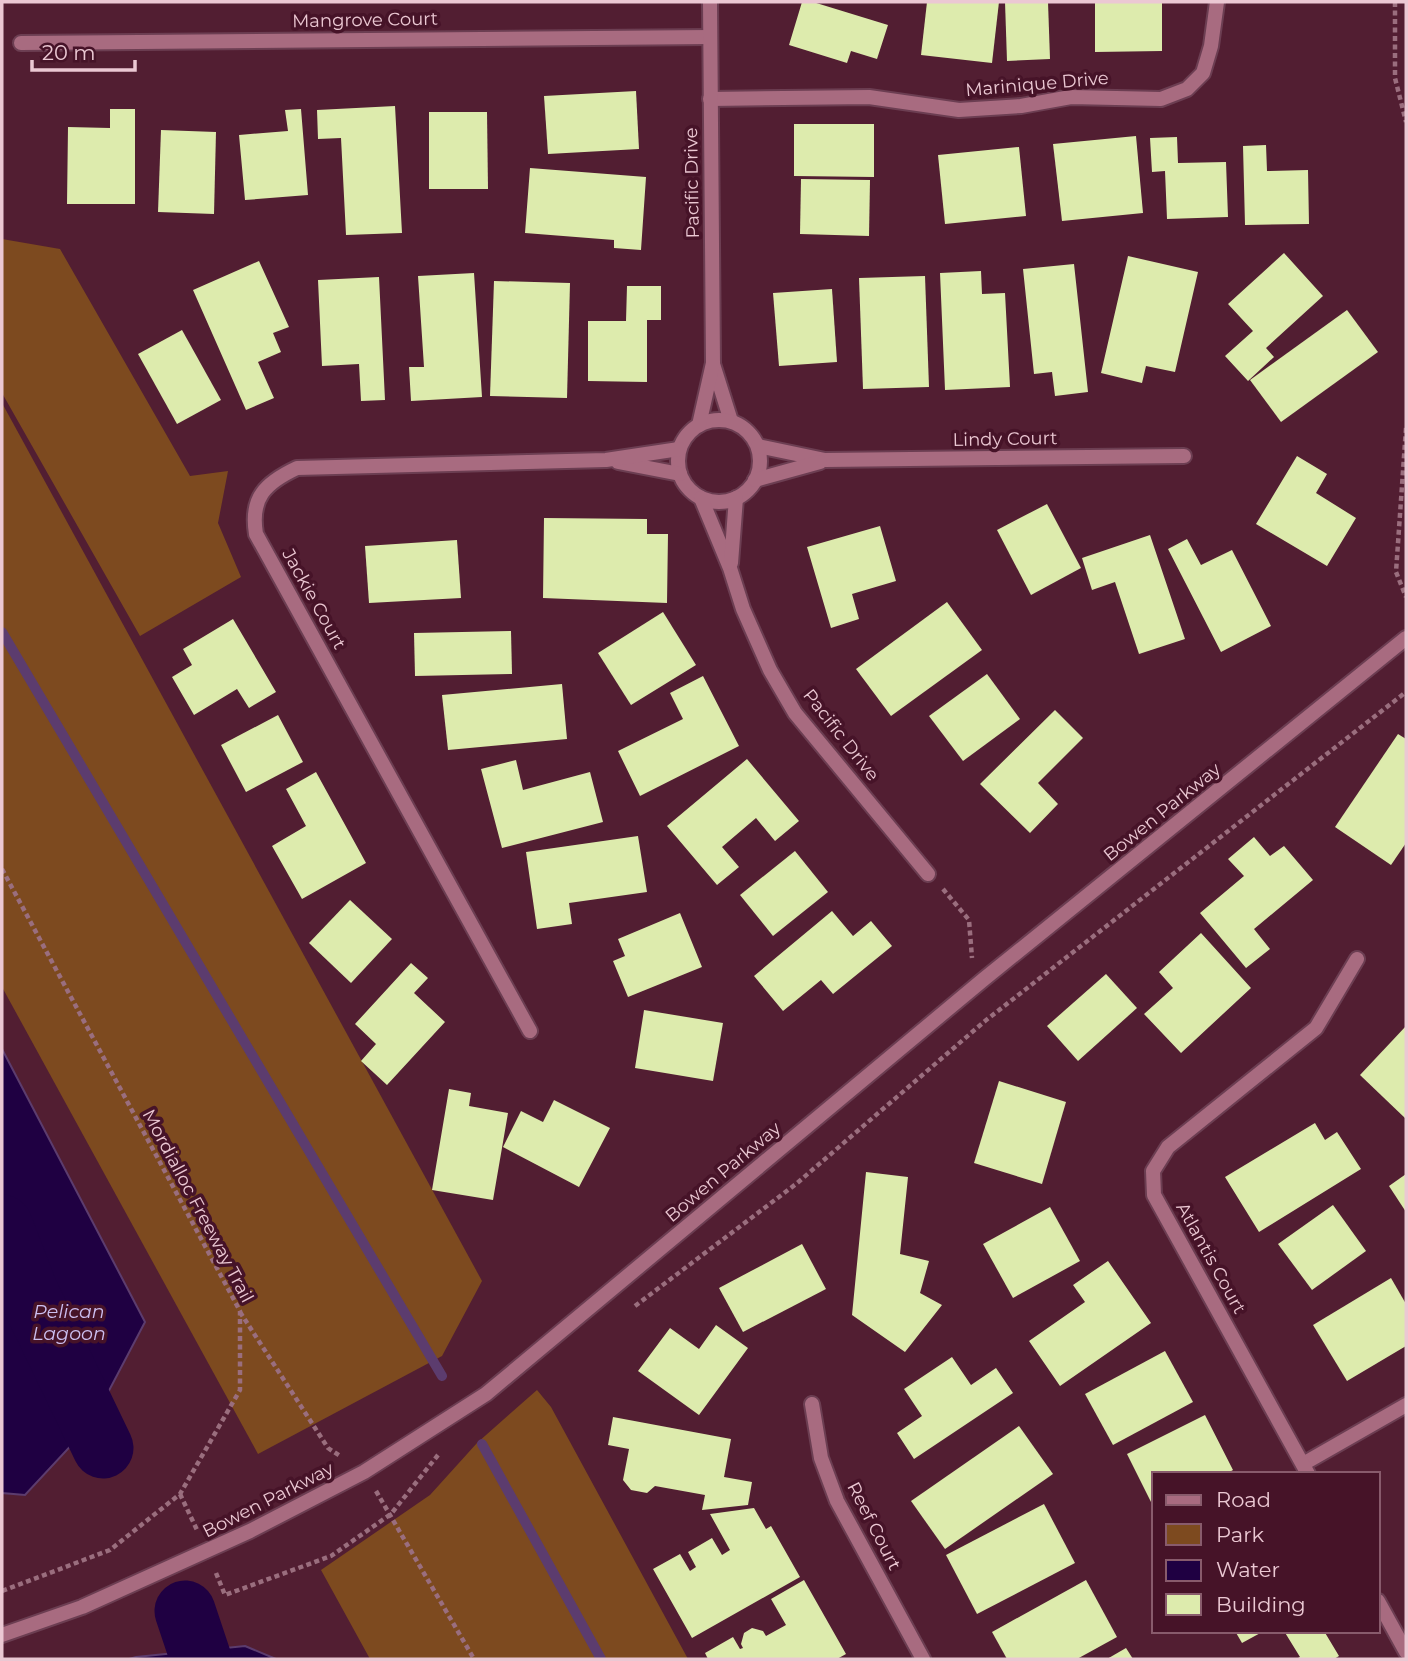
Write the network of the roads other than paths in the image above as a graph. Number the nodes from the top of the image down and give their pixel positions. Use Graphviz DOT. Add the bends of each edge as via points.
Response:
graph roads {
  1 [pos="710,2"];
  2 [pos="1217,2"];
  3 [pos="710,37"];
  4 [pos="21,43"];
  5 [pos="710,99"];
  6 [pos="713,363"];
  7 [pos="731,421"];
  8 [pos="698,425"];
  9 [pos="758,446"];
  10 [pos="679,449"];
  11 [pos="1184,456"];
  12 [pos="606,460"];
  13 [pos="825,460"];
  14 [pos="680,474"];
  15 [pos="755,480"];
  16 [pos="701,498"];
  17 [pos="736,498"];
  18 [pos="730,568"];
  19 [pos="1406,638"];
  20 [pos="928,874"];
  21 [pos="1357,959"];
  22 [pos="530,1031"];
  23 [pos="812,1404"];
  24 [pos="1406,1405"];
  25 [pos="1305,1469"];
  26 [pos="1380,1605"];
  27 [pos="2,1635"];
  28 [pos="1406,1652"];
  29 [pos="923,1659"];
  1 -- 3 [label="street, Pacific Drive"];
  2 -- 5 [label="street, Marinique Drive" via="1203,73 1186,89 1161,99 1071,97 959,110 869,97"];
  3 -- 4 [label="street, Mangrove Court"];
  3 -- 5 [label="street, Pacific Drive"];
  5 -- 6 [label="street, Pacific Drive"];
  6 -- 7 [label="street, Pacific Drive"];
  6 -- 8 [label="street, Pacific Drive"];
  7 -- 8 [label="street"];
  7 -- 9 [label="street" via="742,426"];
  8 -- 10 [label="street"];
  9 -- 13 [label="street, Lindy Court"];
  9 -- 15 [label="street"];
  10 -- 12 [label="street, Jackie Court"];
  10 -- 14 [label="street"];
  11 -- 13 [label="street, Lindy Court"];
  12 -- 14 [label="street, Jackie Court"];
  12 -- 22 [label="street, Jackie Court" via="297,468 277,477 261,494 253,513 256,534"];
  13 -- 15 [label="street, Lindy Court"];
  14 -- 16 [label="street"];
  15 -- 17 [label="street"];
  16 -- 17 [label="street"];
  16 -- 18 [label="street, Pacific Drive"];
  17 -- 18 [label="street, Pacific Drive"];
  18 -- 20 [label="street, Pacific Drive" via="748,621 795,713"];
  19 -- 27 [label="street, Bowen Parkway" via="984,979 486,1394 364,1472 208,1552 82,1607"];
  21 -- 25 [label="street, Atlantis Court" via="1316,1028 1168,1147 1153,1171 1154,1195"];
  23 -- 29 [label="street, Reef Court" via="821,1458 837,1502"];
  24 -- 25 [label="street"];
  26 -- 28 [label="street"];
}
